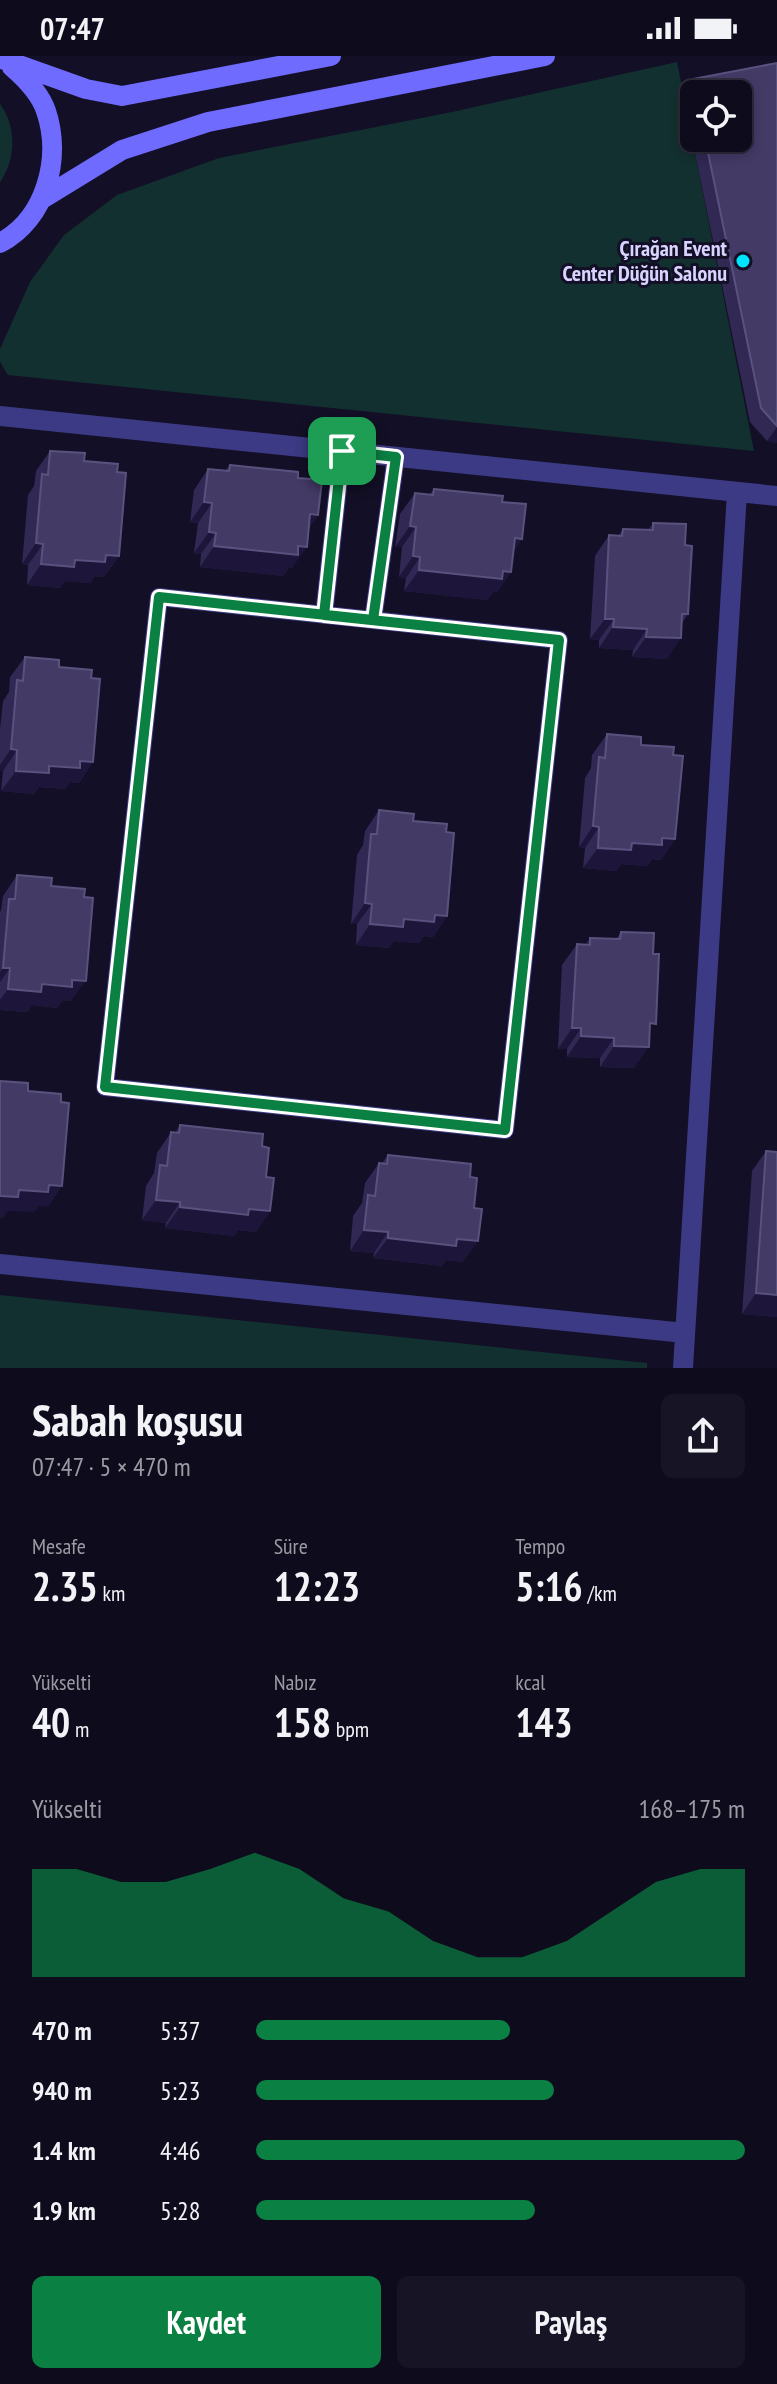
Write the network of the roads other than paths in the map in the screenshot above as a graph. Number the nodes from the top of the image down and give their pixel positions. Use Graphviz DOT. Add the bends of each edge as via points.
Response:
graph roads {
  1 [pos="331,56"];
  2 [pos="545,56"];
  3 [pos="3,58"];
  4 [pos="42,199"];
  5 [pos="3,244"];
  6 [pos="0,416"];
  7 [pos="342,451"];
  8 [pos="396,457"];
  9 [pos="737,493"];
  10 [pos="777,496"];
  11 [pos="324,615"];
  12 [pos="373,620"];
  13 [pos="0,1264"];
  14 [pos="685,1333"];
  15 [pos="683,1368"];
  1 -- 3 [label="main road" via="122,96 86,89"];
  2 -- 4 [label="main road" via="208,122 122,150"];
  3 -- 4 [label="main road" via="29,82 46,109 53,141 51,174"];
  4 -- 5 [label="main road"];
  6 -- 7 [label="street"];
  7 -- 8 [label="street"];
  7 -- 11 [label="lane"];
  8 -- 9 [label="street"];
  8 -- 12 [label="lane"];
  9 -- 10 [label="street"];
  9 -- 14 [label="street"];
  11 -- 12 [label="lane"];
  11 -- 12 [label="lane" via="159,597 105,1087 505,1130 559,640"];
  13 -- 14 [label="street"];
  14 -- 15 [label="street"];
}
